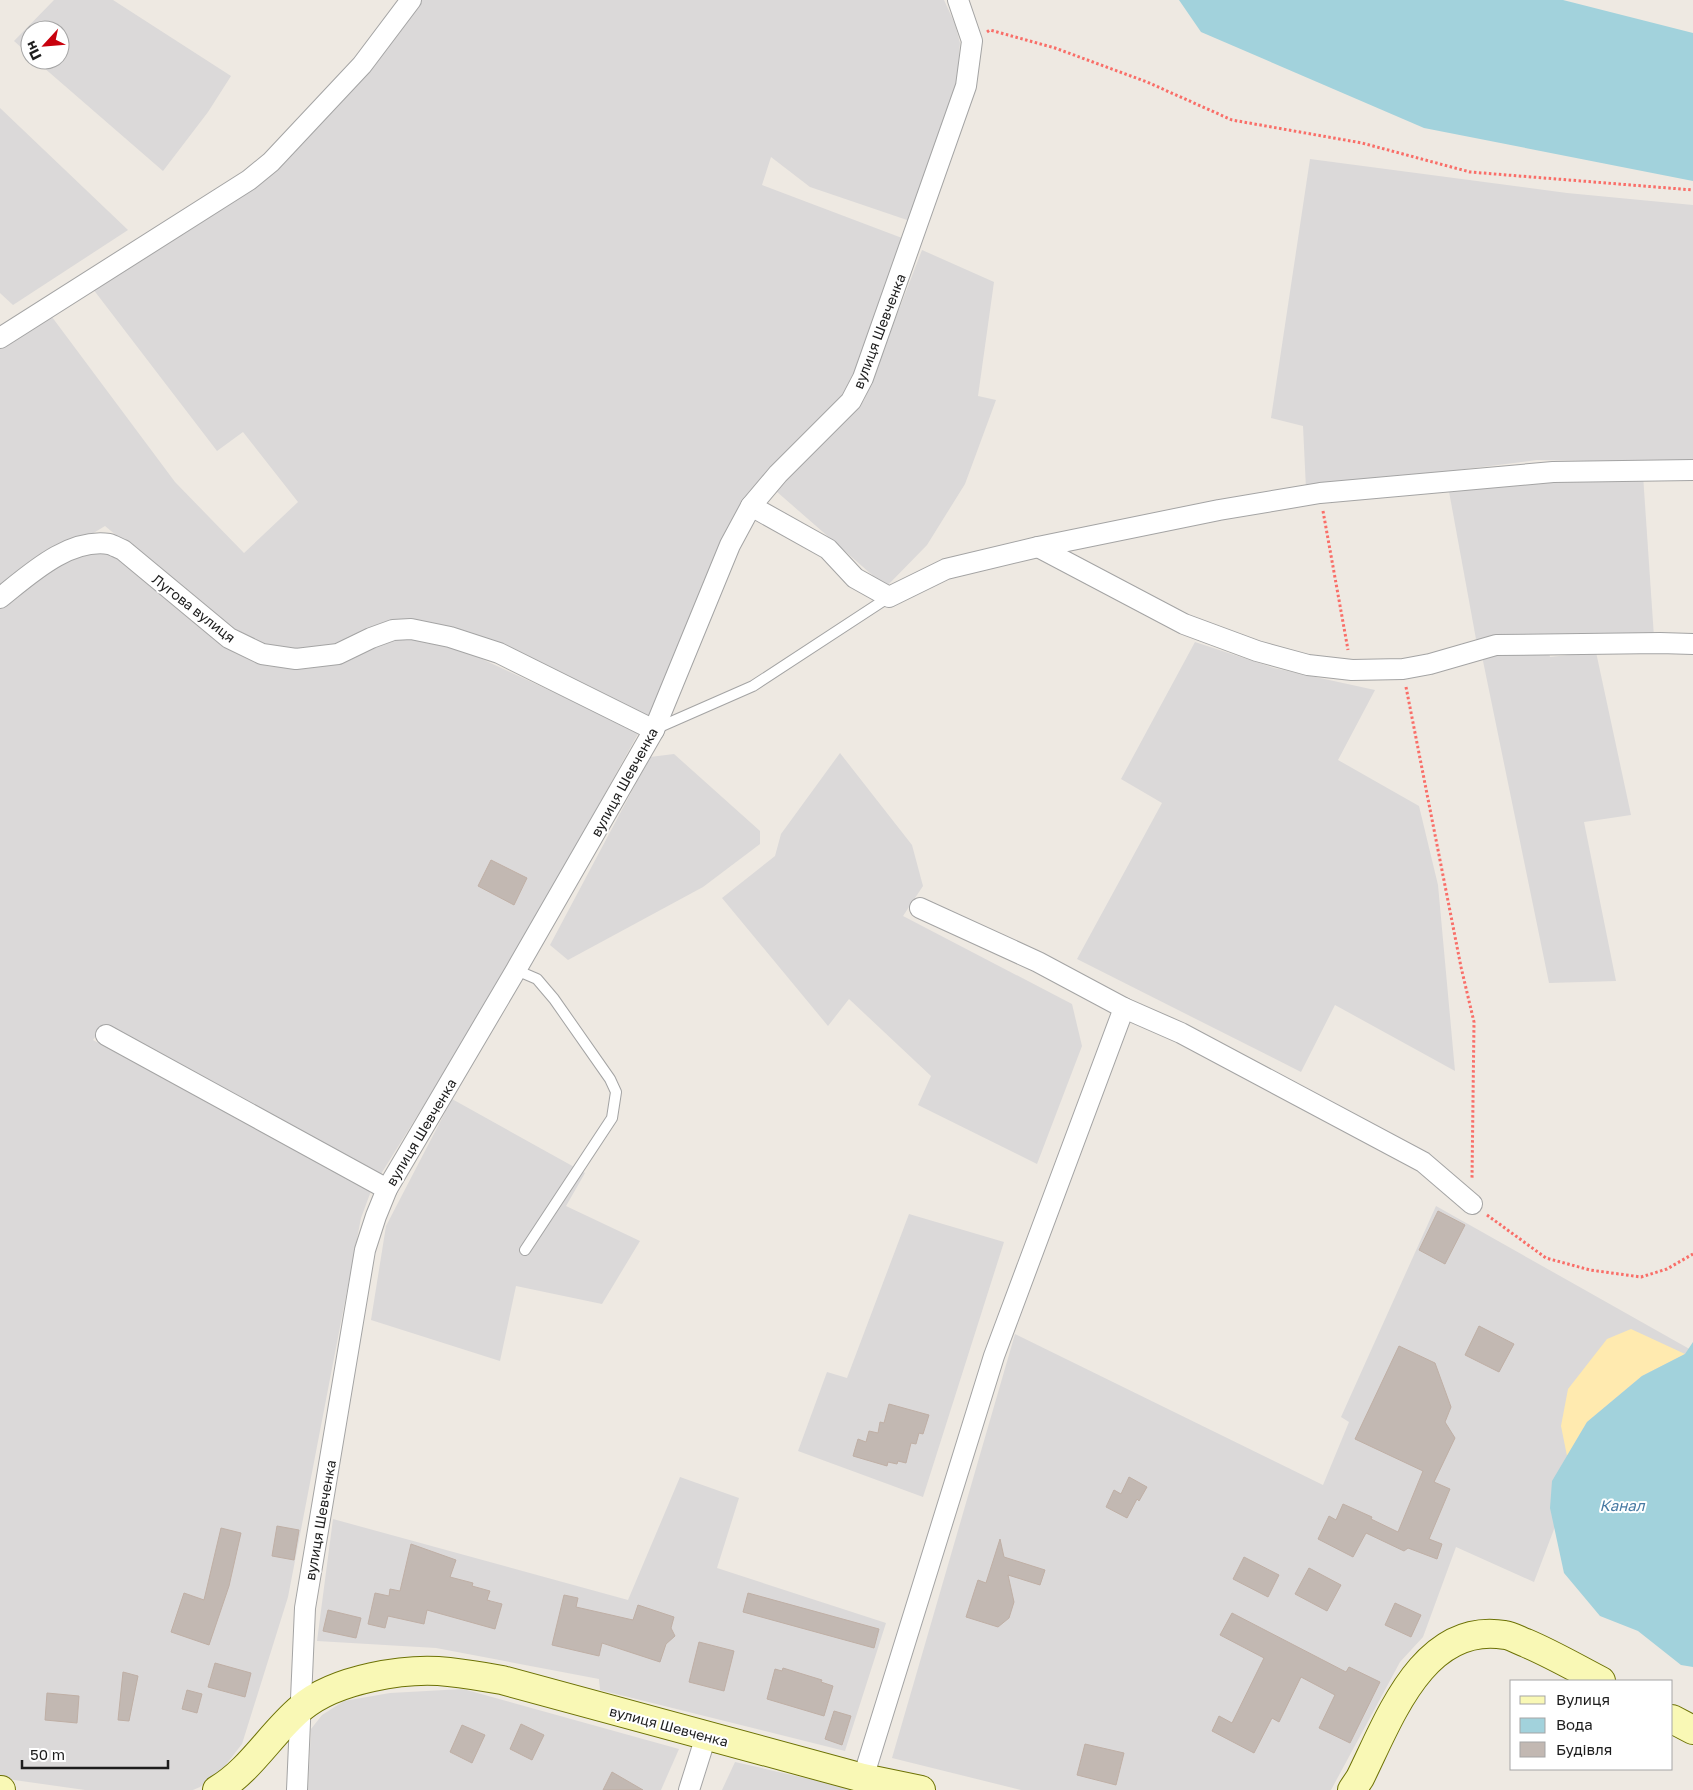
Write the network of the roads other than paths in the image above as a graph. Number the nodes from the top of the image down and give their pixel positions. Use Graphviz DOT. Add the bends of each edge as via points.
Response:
graph roads {
  1 [pos="411,0"];
  2 [pos="958,0"];
  3 [pos="0,338"];
  4 [pos="1693,470"];
  5 [pos="751,506"];
  6 [pos="1038,547"];
  7 [pos="889,597"];
  8 [pos="0,598"];
  9 [pos="1693,644"];
  10 [pos="654,730"];
  11 [pos="920,908"];
  12 [pos="516,970"];
  13 [pos="1124,1008"];
  14 [pos="106,1035"];
  15 [pos="387,1189"];
  16 [pos="1472,1204"];
  17 [pos="525,1250"];
  18 [pos="1599,1680"];
  19 [pos="301,1708"];
  20 [pos="1673,1720"];
  21 [pos="1693,1730"];
  22 [pos="706,1736"];
  23 [pos="863,1778"];
  24 [pos="217,1790"];
  25 [pos="297,1790"];
  26 [pos="689,1790"];
  27 [pos="921,1790"];
  28 [pos="1352,1790"];
  1 -- 3 [label="street" via="362,65 271,162 249,180"];
  2 -- 5 [label="street, вулиця Шевченка" via="972,41 966,86 863,378 851,401 778,474"];
  4 -- 6 [label="street" via="1553,472 1320,493"];
  5 -- 7 [label="street" via="828,549 855,578"];
  5 -- 10 [label="street, вулиця Шевченка" via="730,545"];
  6 -- 7 [label="street" via="946,569"];
  6 -- 9 [label="street" via="1184,624 1308,665 1352,670 1403,669 1496,645"];
  7 -- 10 [label="lane" via="753,686"];
  8 -- 10 [label="street, Лугова вулиця" via="43,564 71,550 92,544 110,544 123,550 229,638 262,654 296,659 338,654 394,630 450,636 499,653"];
  10 -- 12 [label="street, вулиця Шевченка"];
  11 -- 13 [label="street" via="1038,962"];
  12 -- 15 [label="street, вулиця Шевченка"];
  12 -- 17 [label="lane" via="537,979 554,999 616,1092 612,1118"];
  13 -- 16 [label="street" via="1181,1033 1423,1162"];
  13 -- 23 [label="street" via="994,1356"];
  14 -- 15 [label="street"];
  15 -- 19 [label="street, вулиця Шевченка" via="365,1250 305,1608"];
  18 -- 28 [label="street" via="1507,1635 1475,1634 1455,1641 1421,1668 1405,1690"];
  19 -- 22 [label="street, вулиця Шевченка" via="324,1694 377,1676 448,1672 502,1680"];
  19 -- 24 [label="street" via="251,1761"];
  19 -- 25 [label="street"];
  20 -- 21 [label="street"];
  22 -- 23 [label="street, вулиця Шевченка"];
  22 -- 26 [label="street"];
  23 -- 27 [label="street, вулиця Шевченка"];
}
